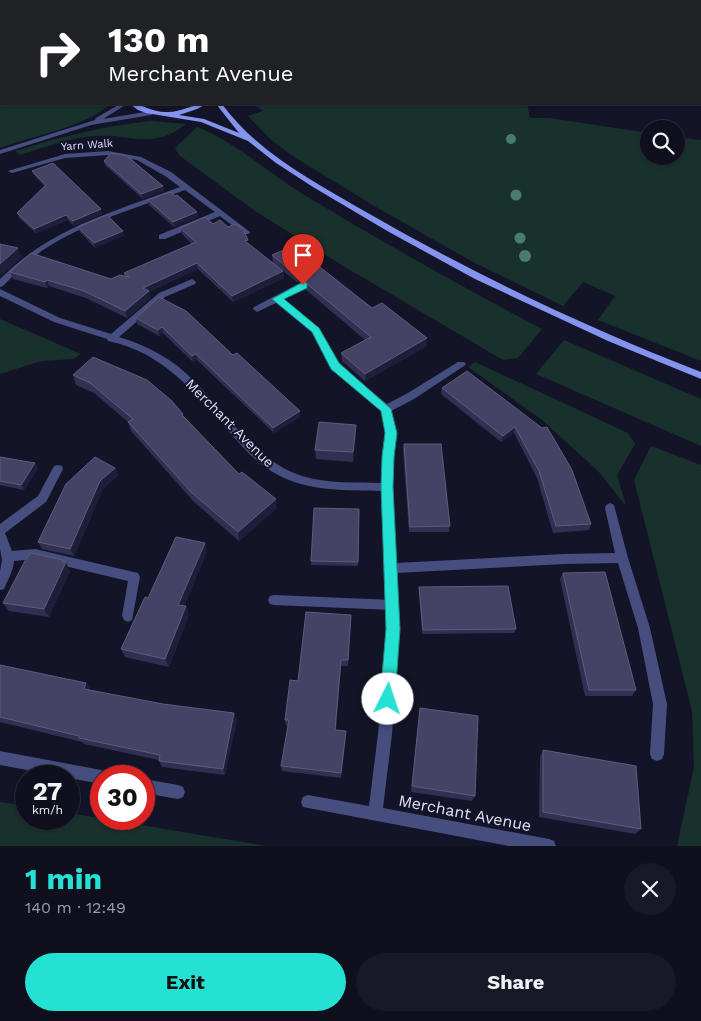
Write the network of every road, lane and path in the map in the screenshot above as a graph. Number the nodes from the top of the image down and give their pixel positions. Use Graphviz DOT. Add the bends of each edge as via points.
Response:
graph roads {
  1 [pos="122,105"];
  2 [pos="134,105"];
  3 [pos="200,105"];
  4 [pos="220,105"];
  5 [pos="151,113"];
  6 [pos="161,114"];
  7 [pos="90,123"];
  8 [pos="252,141"];
  9 [pos="0,152"];
  10 [pos="12,172"];
  11 [pos="186,187"];
  12 [pos="220,213"];
  13 [pos="246,232"];
  14 [pos="162,237"];
  15 [pos="192,282"];
  16 [pos="0,284"];
  17 [pos="303,285"];
  18 [pos="0,292"];
  19 [pos="277,299"];
  20 [pos="257,309"];
  21 [pos="111,339"];
  22 [pos="461,364"];
  23 [pos="701,376"];
  24 [pos="386,409"];
  25 [pos="58,469"];
  26 [pos="387,487"];
  27 [pos="610,508"];
  28 [pos="0,530"];
  29 [pos="0,535"];
  30 [pos="10,556"];
  31 [pos="622,558"];
  32 [pos="391,568"];
  33 [pos="0,585"];
  34 [pos="274,600"];
  35 [pos="393,606"];
  36 [pos="128,616"];
  37 [pos="658,754"];
  38 [pos="0,758"];
  39 [pos="90,776"];
  40 [pos="155,788"];
  41 [pos="178,792"];
  42 [pos="308,802"];
  43 [pos="375,814"];
  44 [pos="549,846"];
  1 -- 7 [label="street"];
  2 -- 5 [label="main road"];
  3 -- 6 [label="main road" via="183,112"];
  4 -- 8 [label="main road"];
  5 -- 6 [label="main road"];
  5 -- 7 [label="street"];
  6 -- 8 [label="main road" via="202,120"];
  7 -- 9 [label="street"];
  8 -- 23 [label="main road" via="309,182 410,241 590,329"];
  10 -- 11 [label="street, Yarn Walk" via="65,156 108,153 139,158 156,165"];
  11 -- 12 [label="street, Yarn Walk"];
  11 -- 16 [label="street" via="68,232 35,250"];
  12 -- 13 [label="street, Yarn Walk"];
  12 -- 14 [label="street"];
  15 -- 21 [label="street" via="162,295"];
  17 -- 19 [label="street"];
  18 -- 21 [label="street, Merchant Avenue" via="63,323"];
  19 -- 20 [label="street"];
  19 -- 24 [label="street" via="316,330 335,366"];
  21 -- 26 [label="street, Merchant Avenue" via="152,353 193,384 273,469 300,480"];
  22 -- 24 [label="street"];
  24 -- 26 [label="street" via="391,433"];
  25 -- 28 [label="street" via="42,499"];
  26 -- 32 [label="street"];
  27 -- 31 [label="street"];
  29 -- 30 [label="street"];
  30 -- 33 [label="street"];
  30 -- 36 [label="street" via="35,554 134,577"];
  31 -- 32 [label="street" via="577,557 438,568"];
  31 -- 37 [label="street" via="644,628 660,704"];
  32 -- 35 [label="street"];
  34 -- 35 [label="street"];
  35 -- 43 [label="street" via="385,734"];
  38 -- 39 [label="street"];
  40 -- 41 [label="street"];
  42 -- 43 [label="street, Merchant Avenue"];
  43 -- 44 [label="street, Merchant Avenue"];
}
